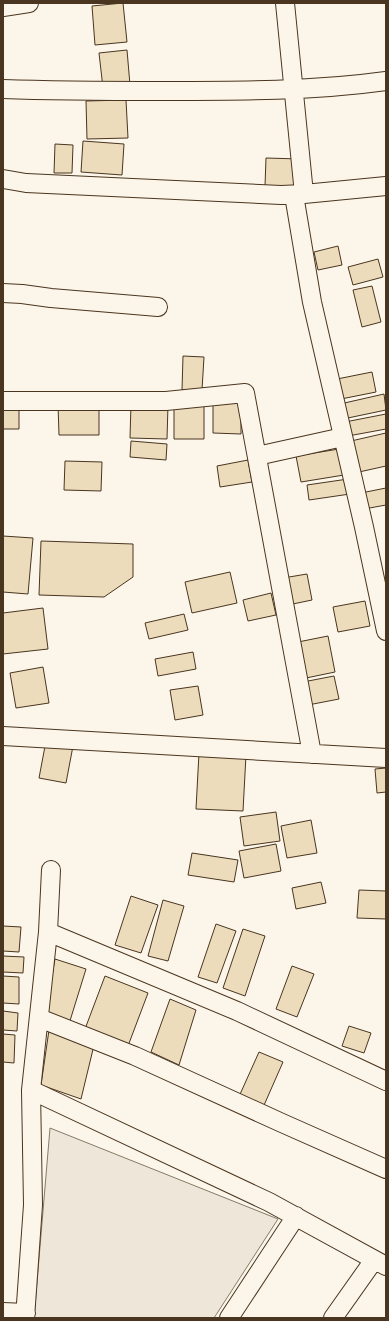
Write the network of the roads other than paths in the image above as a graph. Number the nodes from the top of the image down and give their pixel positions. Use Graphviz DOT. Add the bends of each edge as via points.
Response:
graph roads {
  1 [pos="29,3"];
  2 [pos="285,3"];
  3 [pos="3,6"];
  4 [pos="386,81"];
  5 [pos="3,89"];
  6 [pos="293,90"];
  7 [pos="3,179"];
  8 [pos="386,186"];
  9 [pos="299,195"];
  10 [pos="3,293"];
  11 [pos="158,307"];
  12 [pos="3,401"];
  13 [pos="343,437"];
  14 [pos="257,456"];
  15 [pos="386,631"];
  16 [pos="3,736"];
  17 [pos="312,754"];
  18 [pos="386,758"];
  19 [pos="51,870"];
  20 [pos="48,932"];
  21 [pos="38,1018"];
  22 [pos="386,1081"];
  23 [pos="31,1090"];
  24 [pos="386,1169"];
  25 [pos="296,1216"];
  26 [pos="380,1263"];
  27 [pos="3,1312"];
  28 [pos="26,1316"];
  29 [pos="229,1318"];
  30 [pos="333,1318"];
  1 -- 3 [label="street"];
  2 -- 6 [label="street"];
  4 -- 6 [label="street"];
  5 -- 6 [label="street"];
  6 -- 9 [label="street"];
  7 -- 9 [label="street" via="26,183"];
  8 -- 9 [label="street"];
  9 -- 13 [label="street" via="312,302"];
  10 -- 11 [label="street"];
  12 -- 14 [label="street" via="166,401 245,393"];
  13 -- 14 [label="street"];
  13 -- 15 [label="street"];
  14 -- 17 [label="street"];
  16 -- 17 [label="street"];
  17 -- 18 [label="street"];
  19 -- 20 [label="street"];
  20 -- 21 [label="street"];
  20 -- 22 [label="street" via="237,1010"];
  21 -- 23 [label="street"];
  21 -- 24 [label="street" via="135,1056"];
  23 -- 25 [label="street"];
  23 -- 28 [label="street" via="33,1205"];
  25 -- 26 [label="street"];
  25 -- 29 [label="street"];
  26 -- 30 [label="street"];
  27 -- 28 [label="street"];
}
